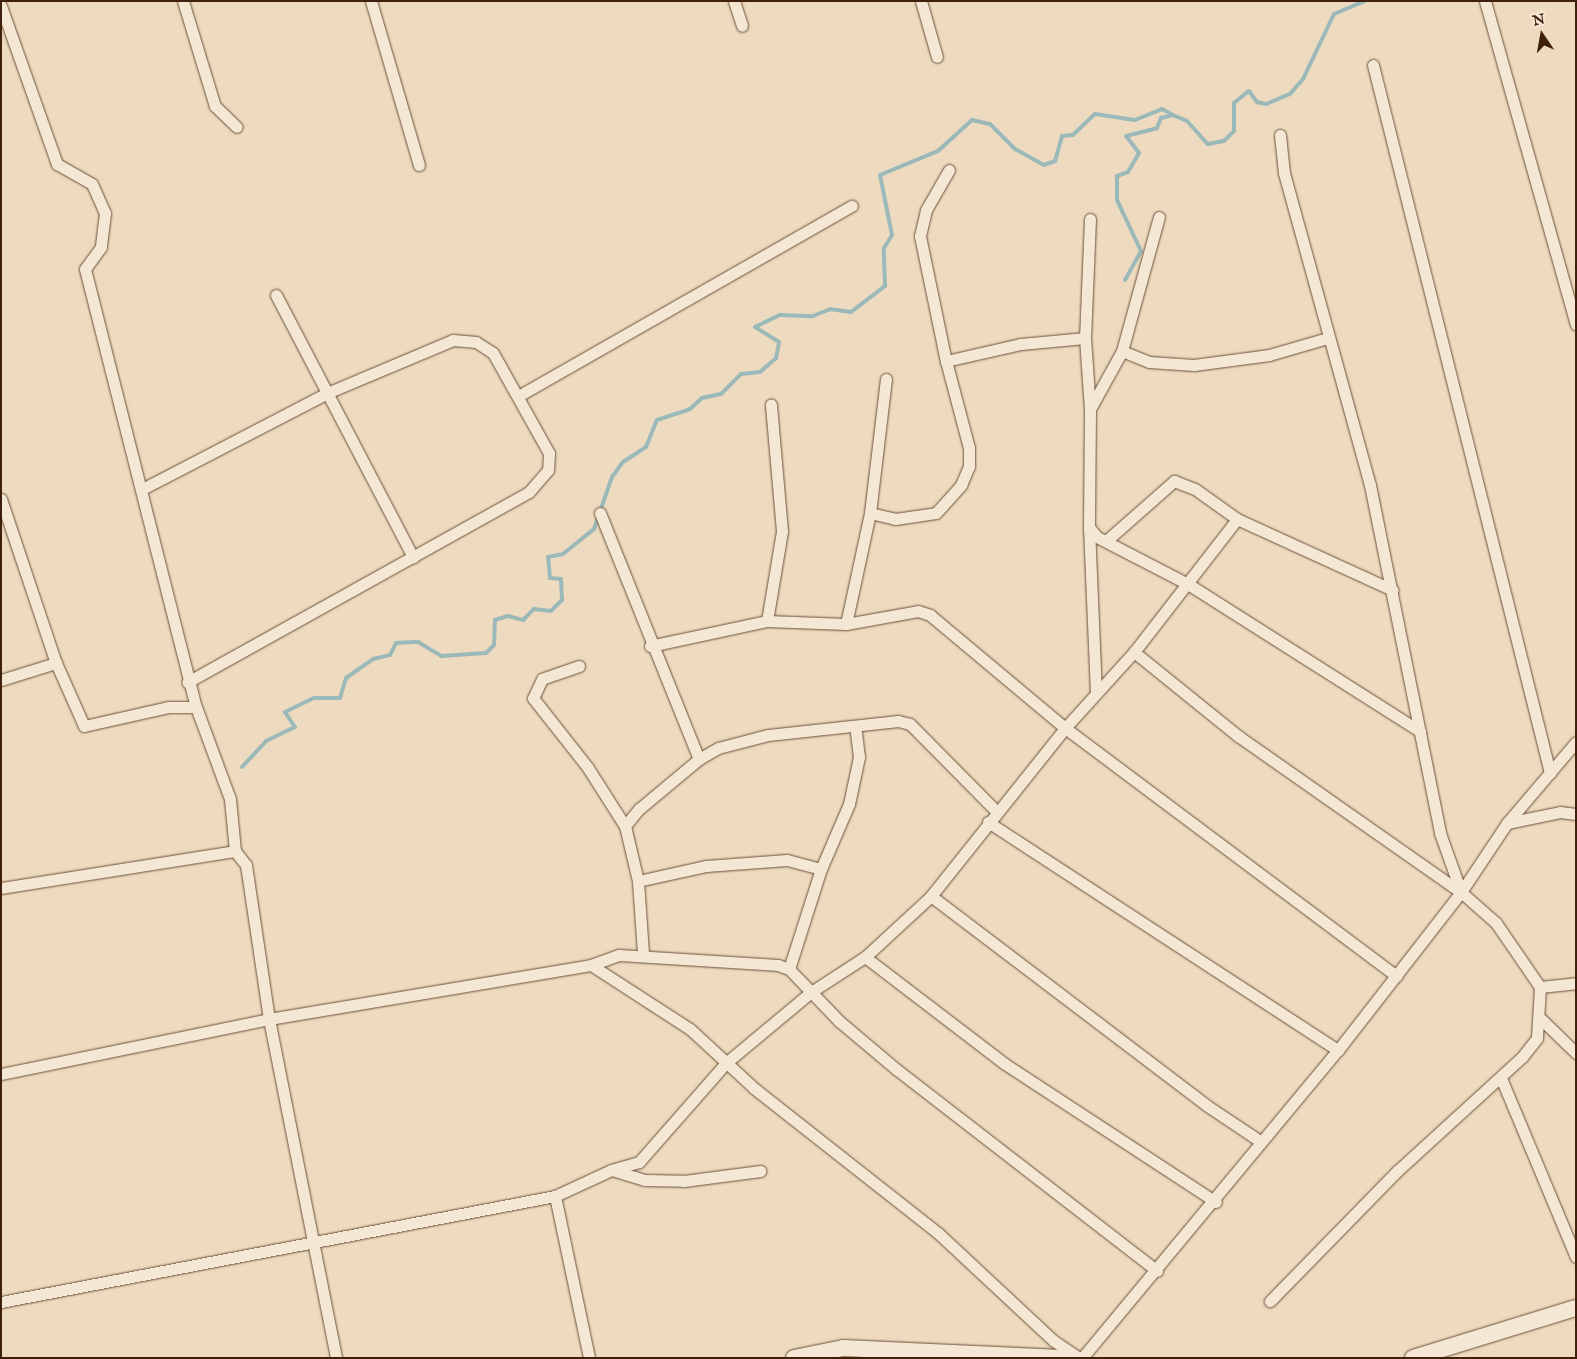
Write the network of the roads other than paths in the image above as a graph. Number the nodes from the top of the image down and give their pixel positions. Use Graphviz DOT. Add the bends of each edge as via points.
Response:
graph roads {
  1 [pos="183,1"];
  2 [pos="371,1"];
  3 [pos="734,1"];
  4 [pos="921,1"];
  5 [pos="1485,1"];
  6 [pos="1,6"];
  7 [pos="742,26"];
  8 [pos="937,57"];
  9 [pos="1373,65"];
  10 [pos="237,127"];
  11 [pos="1280,135"];
  12 [pos="419,165"];
  13 [pos="949,170"];
  14 [pos="852,206"];
  15 [pos="1159,217"];
  16 [pos="1090,219"];
  17 [pos="276,295"];
  18 [pos="1576,324"];
  19 [pos="1085,338"];
  20 [pos="1328,338"];
  21 [pos="1122,352"];
  22 [pos="946,361"];
  23 [pos="886,379"];
  24 [pos="327,393"];
  25 [pos="520,395"];
  26 [pos="771,404"];
  27 [pos="1090,409"];
  28 [pos="142,490"];
  29 [pos="1,499"];
  30 [pos="600,513"];
  31 [pos="870,513"];
  32 [pos="1237,519"];
  33 [pos="1089,528"];
  34 [pos="1106,541"];
  35 [pos="413,557"];
  36 [pos="1188,584"];
  37 [pos="1394,590"];
  38 [pos="767,620"];
  39 [pos="846,624"];
  40 [pos="650,646"];
  41 [pos="1134,652"];
  42 [pos="56,663"];
  43 [pos="579,666"];
  44 [pos="1,680"];
  45 [pos="187,682"];
  46 [pos="1096,691"];
  47 [pos="196,706"];
  48 [pos="855,726"];
  49 [pos="1065,728"];
  50 [pos="1420,731"];
  51 [pos="1576,742"];
  52 [pos="700,759"];
  53 [pos="1550,772"];
  54 [pos="997,812"];
  55 [pos="1576,814"];
  56 [pos="988,822"];
  57 [pos="1507,823"];
  58 [pos="624,826"];
  59 [pos="234,851"];
  60 [pos="821,869"];
  61 [pos="638,881"];
  62 [pos="1,888"];
  63 [pos="1460,892"];
  64 [pos="931,896"];
  65 [pos="643,953"];
  66 [pos="865,957"];
  67 [pos="591,965"];
  68 [pos="790,969"];
  69 [pos="1396,976"];
  70 [pos="1576,983"];
  71 [pos="1540,987"];
  72 [pos="812,992"];
  73 [pos="269,1019"];
  74 [pos="1541,1020"];
  75 [pos="1338,1050"];
  76 [pos="1576,1053"];
  77 [pos="727,1062"];
  78 [pos="1,1074"];
  79 [pos="1501,1078"];
  80 [pos="1260,1141"];
  81 [pos="611,1170"];
  82 [pos="760,1171"];
  83 [pos="555,1196"];
  84 [pos="1216,1202"];
  85 [pos="314,1242"];
  86 [pos="1576,1258"];
  87 [pos="1157,1271"];
  88 [pos="1270,1301"];
  89 [pos="1,1302"];
  90 [pos="1576,1308"];
  91 [pos="336,1358"];
  92 [pos="589,1358"];
  93 [pos="794,1358"];
  94 [pos="1062,1358"];
  95 [pos="1080,1358"];
  96 [pos="1414,1358"];
  1 -- 10 [label="street" via="215,106"];
  2 -- 12 [label="street"];
  3 -- 7 [label="street"];
  4 -- 8 [label="street"];
  5 -- 18 [label="street"];
  6 -- 28 [label="street" via="57,164 92,184 105,213 101,247 85,269"];
  9 -- 53 [label="street"];
  11 -- 20 [label="street" via="1284,173"];
  13 -- 22 [label="street" via="926,210 920,236"];
  14 -- 25 [label="street"];
  15 -- 21 [label="street"];
  16 -- 19 [label="street"];
  17 -- 24 [label="street"];
  19 -- 22 [label="street" via="1021,344"];
  19 -- 27 [label="street"];
  20 -- 21 [label="street" via="1269,355 1194,365 1149,362"];
  20 -- 37 [label="street"];
  21 -- 27 [label="street"];
  22 -- 31 [label="street" via="969,448 969,466 961,485 952,499 928,516 895,519"];
  23 -- 31 [label="street"];
  24 -- 25 [label="street" via="453,340 476,342 493,353"];
  24 -- 28 [label="street"];
  24 -- 35 [label="street"];
  25 -- 35 [label="street" via="549,453 548,470 530,492"];
  26 -- 38 [label="street" via="782,531"];
  27 -- 33 [label="street"];
  28 -- 45 [label="street"];
  29 -- 42 [label="street"];
  30 -- 40 [label="street"];
  31 -- 39 [label="street"];
  32 -- 34 [label="street" via="1195,489 1174,481 1162,487"];
  32 -- 36 [label="street"];
  32 -- 37 [label="street"];
  33 -- 34 [label="street"];
  33 -- 46 [label="street"];
  34 -- 36 [label="street"];
  35 -- 45 [label="street"];
  36 -- 41 [label="street"];
  36 -- 50 [label="street"];
  37 -- 50 [label="street"];
  38 -- 39 [label="street"];
  38 -- 40 [label="street"];
  39 -- 49 [label="street" via="918,611 930,614"];
  40 -- 52 [label="street"];
  41 -- 46 [label="street"];
  41 -- 63 [label="street" via="1238,736"];
  42 -- 44 [label="street"];
  42 -- 47 [label="street" via="84,726 168,707"];
  43 -- 58 [label="street" via="542,679 533,698 588,768"];
  45 -- 47 [label="street"];
  46 -- 49 [label="street"];
  47 -- 59 [label="street" via="230,799"];
  48 -- 52 [label="street" via="768,735 718,748"];
  48 -- 54 [label="street" via="910,724"];
  48 -- 60 [label="street" via="859,757 849,804"];
  49 -- 54 [label="street"];
  49 -- 69 [label="street"];
  50 -- 63 [label="street" via="1440,832"];
  51 -- 53 [label="street"];
  52 -- 58 [label="street"];
  53 -- 57 [label="street"];
  54 -- 56 [label="street"];
  55 -- 57 [label="street" via="1560,812"];
  56 -- 64 [label="street"];
  56 -- 75 [label="street"];
  57 -- 63 [label="street"];
  58 -- 61 [label="street"];
  59 -- 62 [label="street"];
  59 -- 73 [label="street" via="246,865"];
  60 -- 61 [label="street" via="787,860 706,866"];
  60 -- 68 [label="street"];
  61 -- 65 [label="street"];
  63 -- 69 [label="street"];
  63 -- 71 [label="street" via="1496,922"];
  64 -- 66 [label="street"];
  64 -- 80 [label="street" via="1206,1105"];
  65 -- 67 [label="street" via="619,955"];
  65 -- 68 [label="street"];
  66 -- 72 [label="street"];
  66 -- 84 [label="street" via="1005,1064"];
  67 -- 73 [label="street"];
  67 -- 77 [label="street" via="658,1005"];
  68 -- 72 [label="street"];
  69 -- 75 [label="street"];
  70 -- 71 [label="street"];
  71 -- 74 [label="street"];
  72 -- 77 [label="street"];
  72 -- 87 [label="street" via="896,1069"];
  73 -- 78 [label="street"];
  73 -- 85 [label="street"];
  74 -- 76 [label="street"];
  74 -- 79 [label="street" via="1537,1038"];
  75 -- 80 [label="street"];
  77 -- 81 [label="street" via="640,1162"];
  77 -- 95 [label="street" via="902,1208 938,1232 1054,1340"];
  79 -- 86 [label="street"];
  79 -- 88 [label="street" via="1397,1171"];
  80 -- 84 [label="street"];
  81 -- 82 [label="street" via="645,1180 684,1181"];
  81 -- 83 [label="street"];
  83 -- 85 [label="street"];
  83 -- 92 [label="street"];
  84 -- 87 [label="street"];
  85 -- 89 [label="street"];
  85 -- 91 [label="street"];
  87 -- 95 [label="street"];
  90 -- 96 [label="street"];
  93 -- 94 [label="street" via="843,1348"];
}
